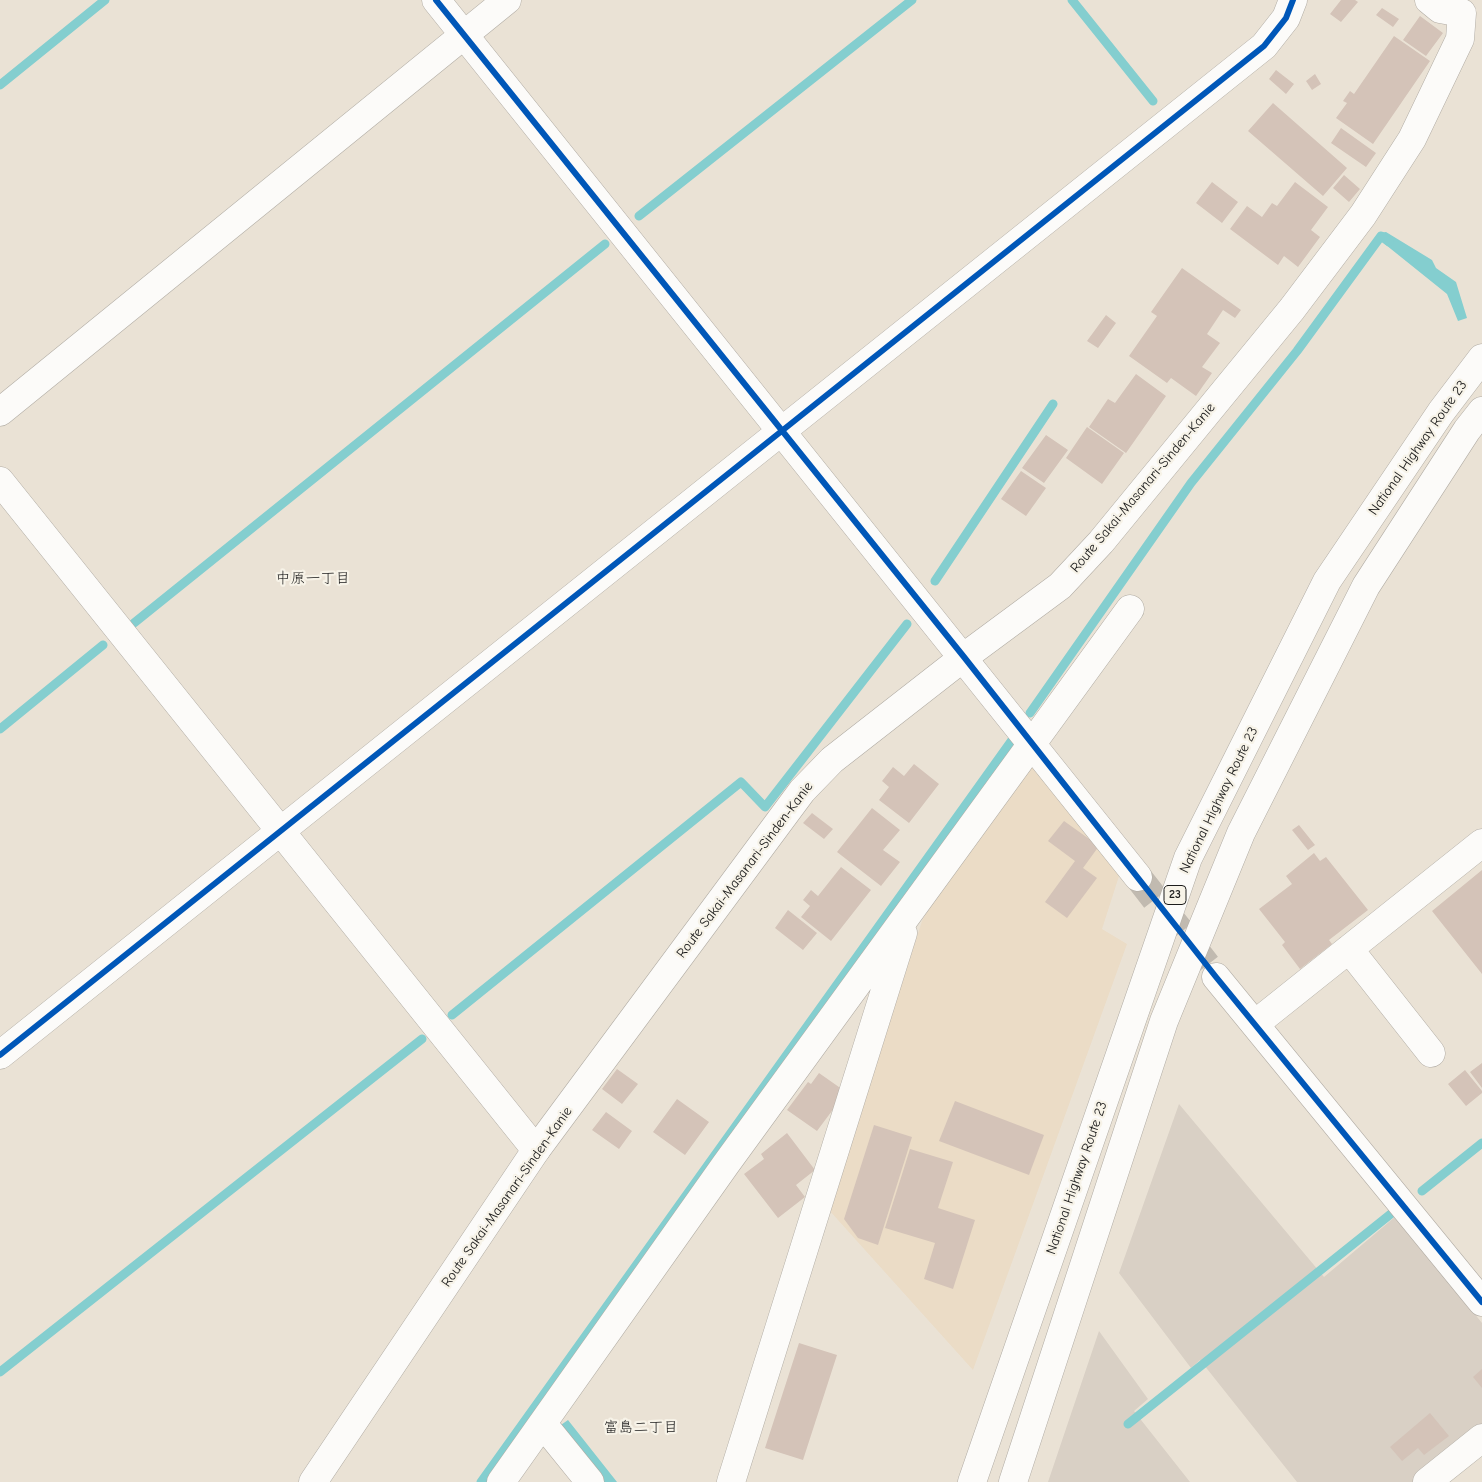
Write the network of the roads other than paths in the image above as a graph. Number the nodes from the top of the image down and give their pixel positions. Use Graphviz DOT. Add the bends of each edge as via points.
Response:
graph roads {
  1 [pos="436,0"];
  2 [pos="507,0"];
  3 [pos="1294,0"];
  4 [pos="1429,0"];
  5 [pos="1472,9"];
  6 [pos="463,35"];
  7 [pos="1482,358"];
  8 [pos="1482,411"];
  9 [pos="0,412"];
  10 [pos="780,430"];
  11 [pos="0,481"];
  12 [pos="1130,609"];
  13 [pos="964,657"];
  14 [pos="1033,743"];
  15 [pos="282,831"];
  16 [pos="1482,843"];
  17 [pos="1138,877"];
  18 [pos="910,913"];
  19 [pos="1349,949"];
  20 [pos="1216,977"];
  21 [pos="1256,1024"];
  22 [pos="1431,1053"];
  23 [pos="0,1055"];
  24 [pos="536,1150"];
  25 [pos="1482,1302"];
  26 [pos="543,1424"];
  27 [pos="1482,1438"];
  28 [pos="313,1482"];
  29 [pos="501,1482"];
  30 [pos="590,1482"];
  31 [pos="731,1482"];
  32 [pos="972,1482"];
  33 [pos="1013,1482"];
  34 [pos="1427,1482"];
  1 -- 6 [label="main road"];
  2 -- 6 [label="main road"];
  3 -- 10 [label="main road" via="1286,18 1264,46"];
  4 -- 5 [label="main road, Route Sakai-Masanari-Sinden-Kanie" via="1440,9"];
  5 -- 13 [label="main road, Route Sakai-Masanari-Sinden-Kanie" via="1412,139 1363,215 1292,309 1084,561 1060,586"];
  6 -- 9 [label="main road"];
  6 -- 10 [label="main road"];
  7 -- 32 [label="main road, National Highway Route 23 / 23" via="1441,412 1327,582 1188,858"];
  8 -- 33 [label="main road" via="1366,586 1241,833 1164,1021"];
  10 -- 13 [label="main road"];
  10 -- 15 [label="main road"];
  11 -- 15 [label="main road"];
  12 -- 14 [label="main road"];
  13 -- 14 [label="main road"];
  13 -- 24 [label="main road, Route Sakai-Masanari-Sinden-Kanie" via="832,760 802,791"];
  14 -- 17 [label="main road"];
  14 -- 18 [label="main road"];
  15 -- 23 [label="main road"];
  15 -- 24 [label="main road"];
  16 -- 19 [label="main road"];
  18 -- 26 [label="main road" via="726,1164"];
  18 -- 31 [label="main road"];
  19 -- 21 [label="main road"];
  19 -- 22 [label="main road"];
  20 -- 21 [label="main road"];
  21 -- 25 [label="main road"];
  24 -- 28 [label="main road, Route Sakai-Masanari-Sinden-Kanie"];
  26 -- 29 [label="main road"];
  26 -- 30 [label="main road"];
  27 -- 34 [label="main road"];
}
